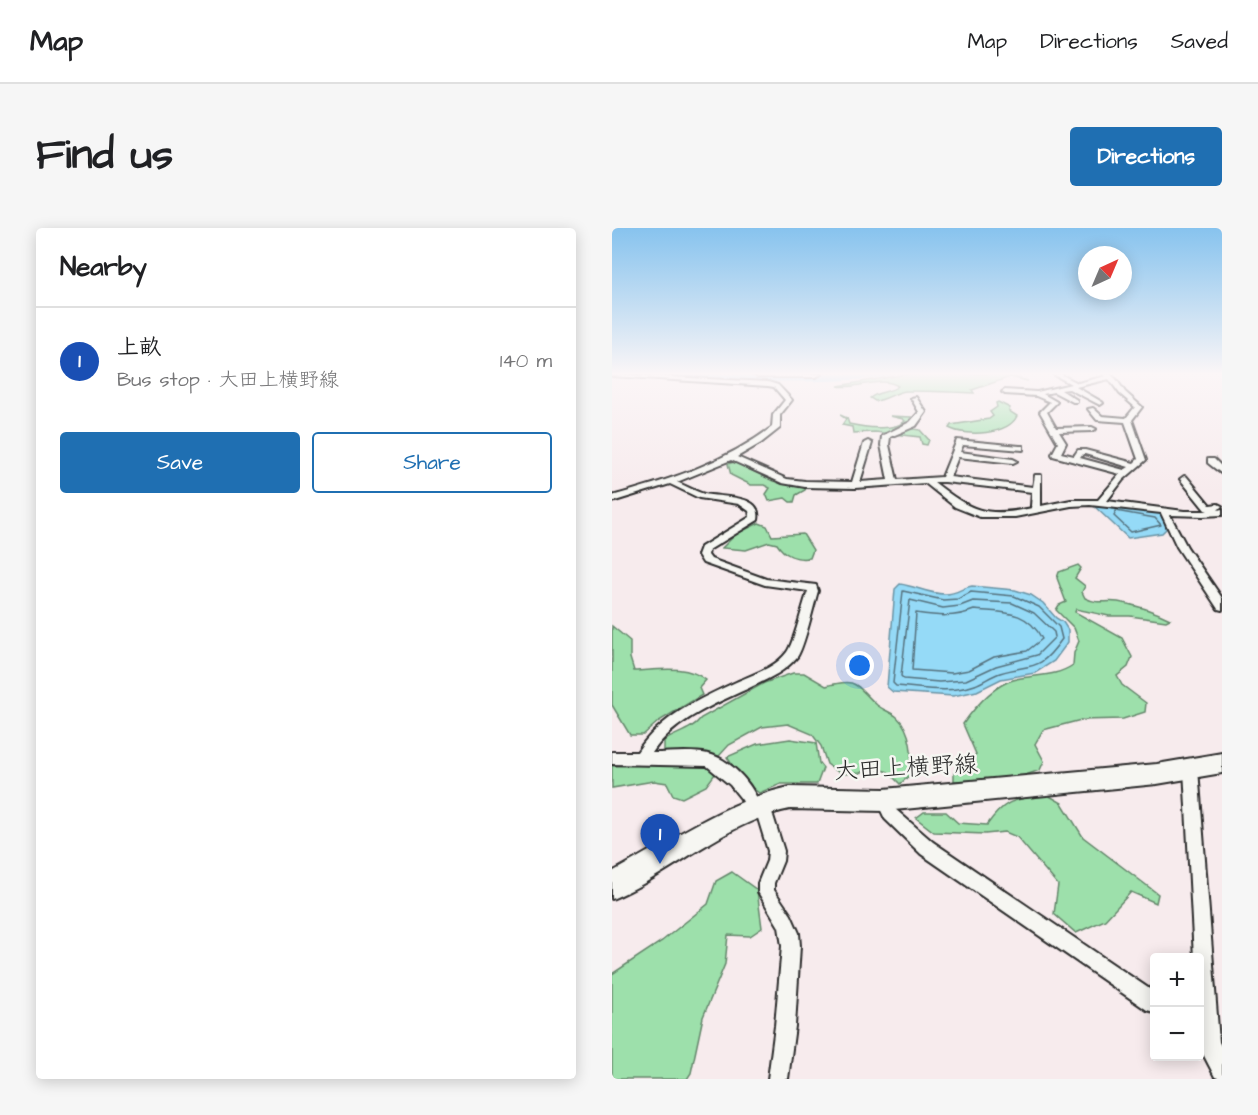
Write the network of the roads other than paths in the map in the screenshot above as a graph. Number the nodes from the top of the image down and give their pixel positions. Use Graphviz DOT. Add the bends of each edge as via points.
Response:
graph roads {
  1 [pos="778,414"];
  2 [pos="922,414"];
  3 [pos="1044,414"];
  4 [pos="1096,414"];
  5 [pos="1133,414"];
  6 [pos="1128,420"];
  7 [pos="1092,429"];
  8 [pos="1056,430"];
  9 [pos="868,442"];
  10 [pos="1020,448"];
  11 [pos="955,454"];
  12 [pos="730,457"];
  13 [pos="1075,460"];
  14 [pos="1012,461"];
  15 [pos="1211,462"];
  16 [pos="1136,466"];
  17 [pos="1222,472"];
  18 [pos="1125,473"];
  19 [pos="1038,477"];
  20 [pos="945,479"];
  21 [pos="1184,479"];
  22 [pos="926,480"];
  23 [pos="670,481"];
  24 [pos="893,482"];
  25 [pos="855,485"];
  26 [pos="1036,490"];
  27 [pos="612,499"];
  28 [pos="1103,503"];
  29 [pos="1222,507"];
  30 [pos="1040,510"];
  31 [pos="1164,511"];
  32 [pos="1222,512"];
  33 [pos="1222,606"];
  34 [pos="612,758"];
  35 [pos="640,759"];
  36 [pos="1222,762"];
  37 [pos="1191,769"];
  38 [pos="884,800"];
  39 [pos="758,807"];
  40 [pos="612,886"];
  41 [pos="1150,1000"];
  42 [pos="1202,1007"];
  43 [pos="1204,1039"];
  44 [pos="1222,1070"];
  45 [pos="778,1079"];
  1 -- 12 [label="street" via="776,428"];
  2 -- 24 [label="street" via="913,424 886,436"];
  3 -- 8 [label="street"];
  4 -- 6 [label="street" via="1100,418"];
  5 -- 6 [label="street"];
  6 -- 16 [label="street" via="1142,460"];
  7 -- 8 [label="street"];
  8 -- 13 [label="street" via="1062,443 1056,454"];
  9 -- 25 [label="street"];
  10 -- 11 [label="street" via="960,442"];
  11 -- 14 [label="street"];
  11 -- 20 [label="street"];
  12 -- 23 [label="street"];
  12 -- 25 [label="street" via="785,482"];
  13 -- 16 [label="street" via="1085,452"];
  13 -- 18 [label="street"];
  15 -- 17 [label="street"];
  16 -- 18 [label="street"];
  18 -- 28 [label="street"];
  19 -- 26 [label="street"];
  20 -- 22 [label="street"];
  20 -- 26 [label="street"];
  21 -- 29 [label="street" via="1208,508"];
  22 -- 24 [label="street"];
  22 -- 30 [label="street" via="978,514"];
  23 -- 27 [label="street"];
  23 -- 35 [label="street" via="702,496 752,507 755,518 704,549 707,561 765,582 813,591 787,661 676,721 645,748"];
  24 -- 25 [label="street"];
  26 -- 30 [label="street" via="1035,506"];
  28 -- 30 [label="street"];
  28 -- 31 [label="street"];
  31 -- 32 [label="street"];
  31 -- 33 [label="street" via="1182,547"];
  34 -- 35 [label="street"];
  35 -- 39 [label="street" via="718,763"];
  36 -- 37 [label="main road, 大田上横野線"];
  37 -- 38 [label="main road, 大田上横野線"];
  37 -- 42 [label="street"];
  38 -- 39 [label="main road, 大田上横野線" via="790,798"];
  38 -- 41 [label="street" via="890,814 927,848"];
  39 -- 40 [label="main road, 大田上横野線"];
  39 -- 45 [label="street" via="776,851 766,892 785,921 791,946"];
  43 -- 44 [label="street"];
}
